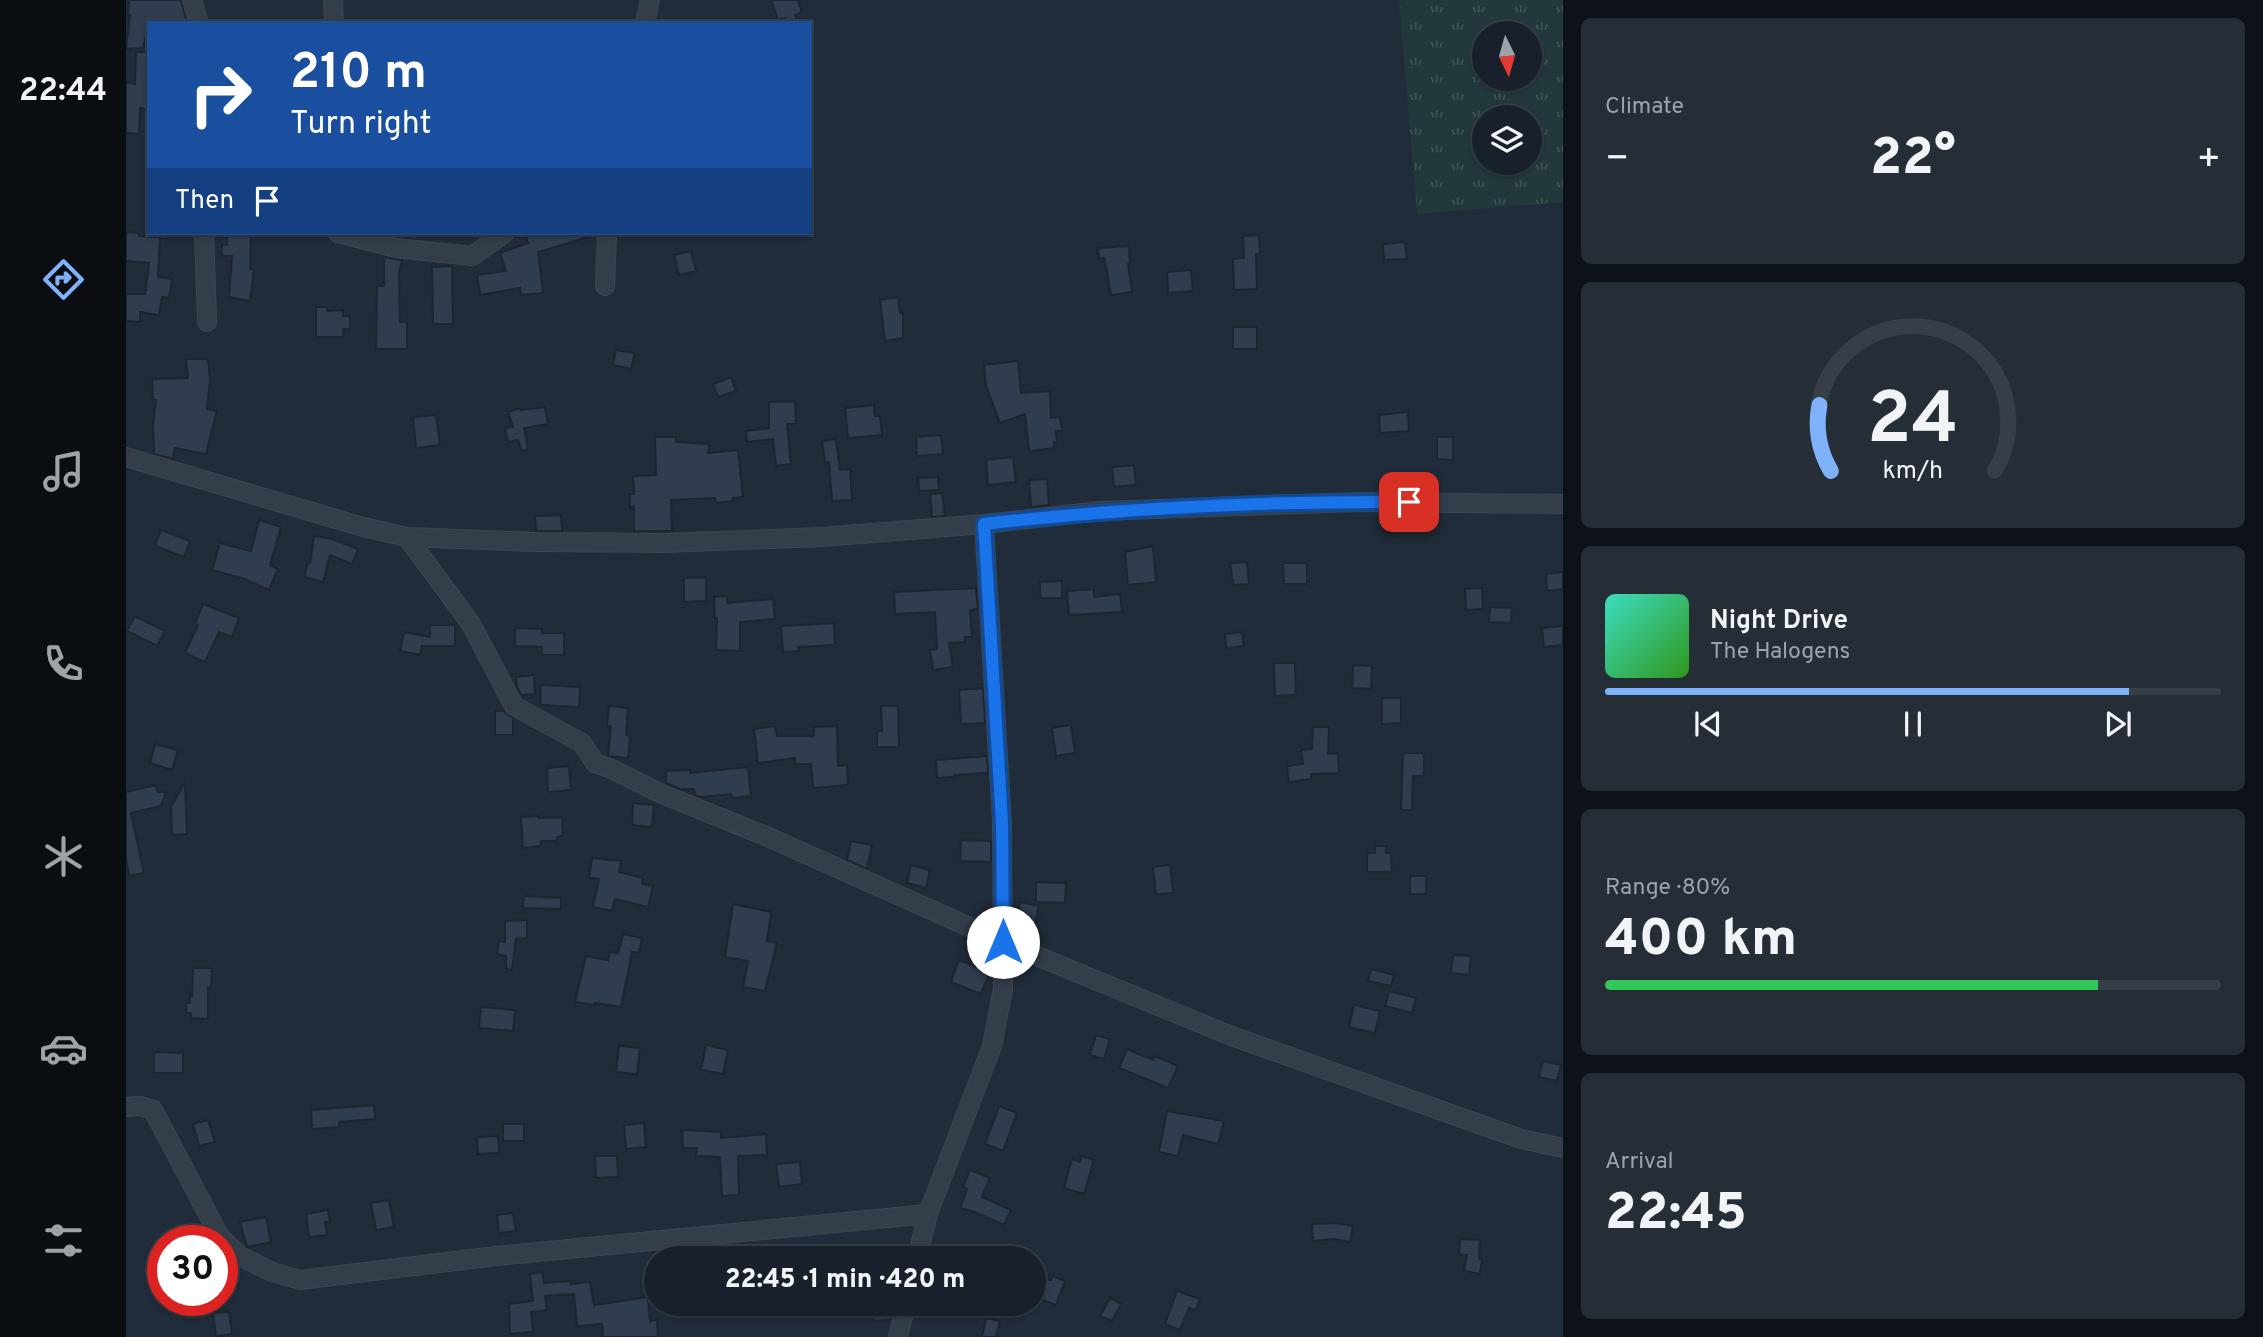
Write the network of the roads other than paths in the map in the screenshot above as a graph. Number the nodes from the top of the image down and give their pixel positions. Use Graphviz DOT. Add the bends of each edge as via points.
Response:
graph roads {
  1 [pos="192,0"];
  2 [pos="333,0"];
  3 [pos="650,0"];
  4 [pos="198,21"];
  5 [pos="334,21"];
  6 [pos="645,21"];
  7 [pos="204,235"];
  8 [pos="347,235"];
  9 [pos="502,235"];
  10 [pos="607,235"];
  11 [pos="605,286"];
  12 [pos="207,322"];
  13 [pos="126,457"];
  14 [pos="1563,503"];
  15 [pos="984,524"];
  16 [pos="407,537"];
  17 [pos="1003,942"];
  18 [pos="126,1107"];
  19 [pos="1563,1148"];
  20 [pos="928,1214"];
  21 [pos="920,1246"];
  22 [pos="903,1316"];
  23 [pos="898,1337"];
  1 -- 4 [label="street"];
  2 -- 5 [label="street"];
  3 -- 6 [label="street"];
  7 -- 12 [label="street"];
  8 -- 9 [label="street" via="396,248 472,256"];
  10 -- 11 [label="street"];
  13 -- 16 [label="street"];
  14 -- 15 [label="street" via="1358,502 1101,511"];
  15 -- 16 [label="street" via="822,537 665,542"];
  15 -- 17 [label="street" via="1002,822"];
  16 -- 17 [label="street" via="471,624 514,706 582,743 595,763"];
  17 -- 19 [label="street" via="1229,1035 1521,1139"];
  17 -- 20 [label="street" via="1003,989 992,1046"];
  18 -- 20 [label="street" via="141,1105 153,1110 220,1237 240,1256 300,1280"];
  20 -- 21 [label="street"];
  22 -- 23 [label="street"];
}
